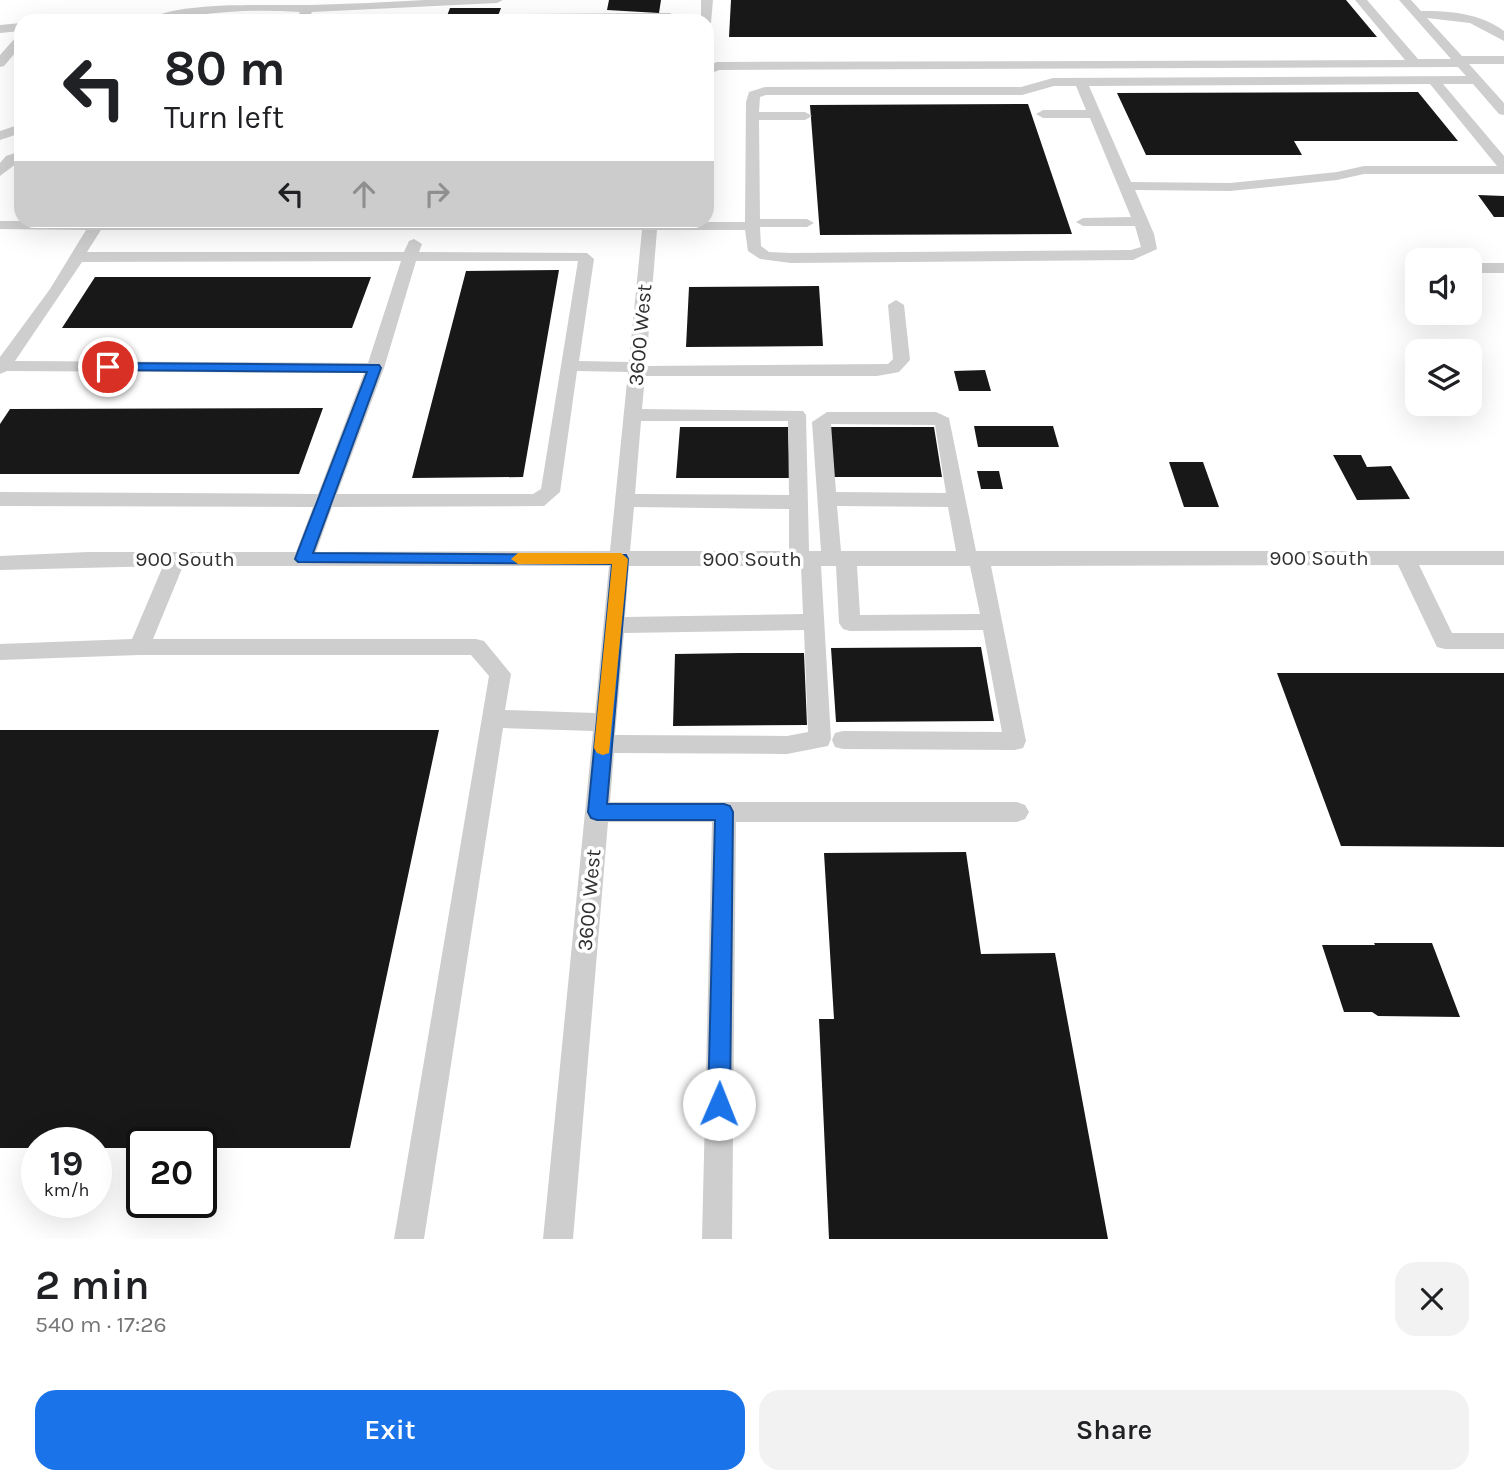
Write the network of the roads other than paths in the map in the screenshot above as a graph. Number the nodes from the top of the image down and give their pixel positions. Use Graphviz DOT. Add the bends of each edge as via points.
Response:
graph roads {
  1 [pos="497,0"];
  2 [pos="1361,0"];
  3 [pos="1405,0"];
  4 [pos="427,3"];
  5 [pos="308,9"];
  6 [pos="176,14"];
  7 [pos="305,14"];
  8 [pos="422,14"];
  9 [pos="1418,14"];
  10 [pos="1504,37"];
  11 [pos="14,47"];
  12 [pos="1504,61"];
  13 [pos="1460,62"];
  14 [pos="0,63"];
  15 [pos="1414,63"];
  16 [pos="714,68"];
  17 [pos="1434,80"];
  18 [pos="1477,80"];
  19 [pos="1082,82"];
  20 [pos="1503,104"];
  21 [pos="1043,114"];
  22 [pos="1095,114"];
  23 [pos="752,116"];
  24 [pos="806,116"];
  25 [pos="11,159"];
  26 [pos="1504,168"];
  27 [pos="0,172"];
  28 [pos="1125,186"];
  29 [pos="1140,221"];
  30 [pos="1083,222"];
  31 [pos="807,223"];
  32 [pos="714,224"];
  33 [pos="752,224"];
  34 [pos="94,228"];
  35 [pos="419,228"];
  36 [pos="653,228"];
  37 [pos="410,256"];
  38 [pos="77,257"];
  39 [pos="1482,268"];
  40 [pos="1504,268"];
  41 [pos="897,305"];
  42 [pos="570,366"];
  43 [pos="1,368"];
  44 [pos="374,368"];
  45 [pos="638,369"];
  46 [pos="633,415"];
  47 [pos="0,499"];
  48 [pos="827,499"];
  49 [pos="326,500"];
  50 [pos="626,500"];
  51 [pos="957,500"];
  52 [pos="798,502"];
  53 [pos="822,558"];
  54 [pos="973,558"];
  55 [pos="1405,558"];
  56 [pos="1504,558"];
  57 [pos="176,559"];
  58 [pos="303,559"];
  59 [pos="621,559"];
  60 [pos="0,563"];
  61 [pos="814,622"];
  62 [pos="991,622"];
  63 [pos="614,625"];
  64 [pos="1504,641"];
  65 [pos="139,647"];
  66 [pos="0,652"];
  67 [pos="492,719"];
  68 [pos="605,733"];
  69 [pos="843,740"];
  70 [pos="597,812"];
  71 [pos="724,812"];
  72 [pos="1017,812"];
  73 [pos="410,1239"];
  74 [pos="558,1239"];
  75 [pos="717,1239"];
  1 -- 4 [label="street"];
  2 -- 15 [label="street"];
  3 -- 9 [label="street"];
  4 -- 5 [label="street"];
  4 -- 8 [label="street"];
  5 -- 6 [label="street"];
  5 -- 7 [label="street"];
  9 -- 10 [label="street" via="1469,17 1489,24"];
  9 -- 13 [label="street"];
  11 -- 14 [label="street"];
  12 -- 13 [label="street"];
  13 -- 15 [label="street"];
  13 -- 18 [label="street"];
  15 -- 16 [label="street"];
  17 -- 18 [label="street"];
  17 -- 19 [label="street"];
  17 -- 26 [label="street"];
  18 -- 20 [label="street"];
  19 -- 22 [label="street"];
  19 -- 23 [label="street" via="1053,82 1022,91 765,91 754,95"];
  21 -- 22 [label="street"];
  22 -- 28 [label="street"];
  23 -- 24 [label="street"];
  23 -- 33 [label="street"];
  25 -- 27 [label="street"];
  26 -- 28 [label="street" via="1364,170 1230,187"];
  28 -- 29 [label="street"];
  29 -- 30 [label="street"];
  29 -- 33 [label="street" via="1149,249 1133,255 791,258 765,256 752,248"];
  31 -- 33 [label="street"];
  32 -- 33 [label="street"];
  34 -- 38 [label="street"];
  35 -- 37 [label="street"];
  36 -- 45 [label="street, 3600 West"];
  37 -- 38 [label="street"];
  37 -- 42 [label="street" via="582,256 586,259"];
  37 -- 44 [label="street"];
  38 -- 43 [label="street"];
  39 -- 40 [label="street"];
  41 -- 45 [label="street" via="902,360 892,368"];
  42 -- 45 [label="street"];
  42 -- 49 [label="street" via="550,492 537,501"];
  43 -- 44 [label="street"];
  44 -- 49 [label="street"];
  45 -- 46 [label="street, 3600 West"];
  46 -- 50 [label="street, 3600 West"];
  46 -- 52 [label="street" via="797,415"];
  47 -- 49 [label="street"];
  48 -- 51 [label="street"];
  48 -- 51 [label="street" via="824,419 936,418 943,422"];
  48 -- 53 [label="street"];
  49 -- 58 [label="street"];
  50 -- 52 [label="street"];
  50 -- 59 [label="street, 3600 West"];
  51 -- 54 [label="street"];
  52 -- 53 [label="street"];
  53 -- 54 [label="street, 900 South"];
  53 -- 59 [label="street, 900 South"];
  53 -- 61 [label="street"];
  53 -- 62 [label="street" via="850,622"];
  54 -- 55 [label="street, 900 South"];
  54 -- 62 [label="street"];
  55 -- 56 [label="street, 900 South"];
  55 -- 64 [label="street" via="1445,640"];
  57 -- 58 [label="street, 900 South"];
  57 -- 60 [label="street, 900 South"];
  57 -- 65 [label="street"];
  58 -- 59 [label="street, 900 South"];
  59 -- 63 [label="street, 3600 West"];
  61 -- 63 [label="street"];
  61 -- 68 [label="street" via="820,738 787,745"];
  62 -- 69 [label="street" via="1015,741"];
  63 -- 68 [label="street, 3600 West"];
  65 -- 66 [label="street"];
  65 -- 67 [label="street" via="476,647 500,674"];
  67 -- 68 [label="street"];
  67 -- 73 [label="street"];
  68 -- 70 [label="street, 3600 West"];
  70 -- 71 [label="street"];
  70 -- 74 [label="street, 3600 West"];
  71 -- 72 [label="street"];
  71 -- 75 [label="street"];
}
